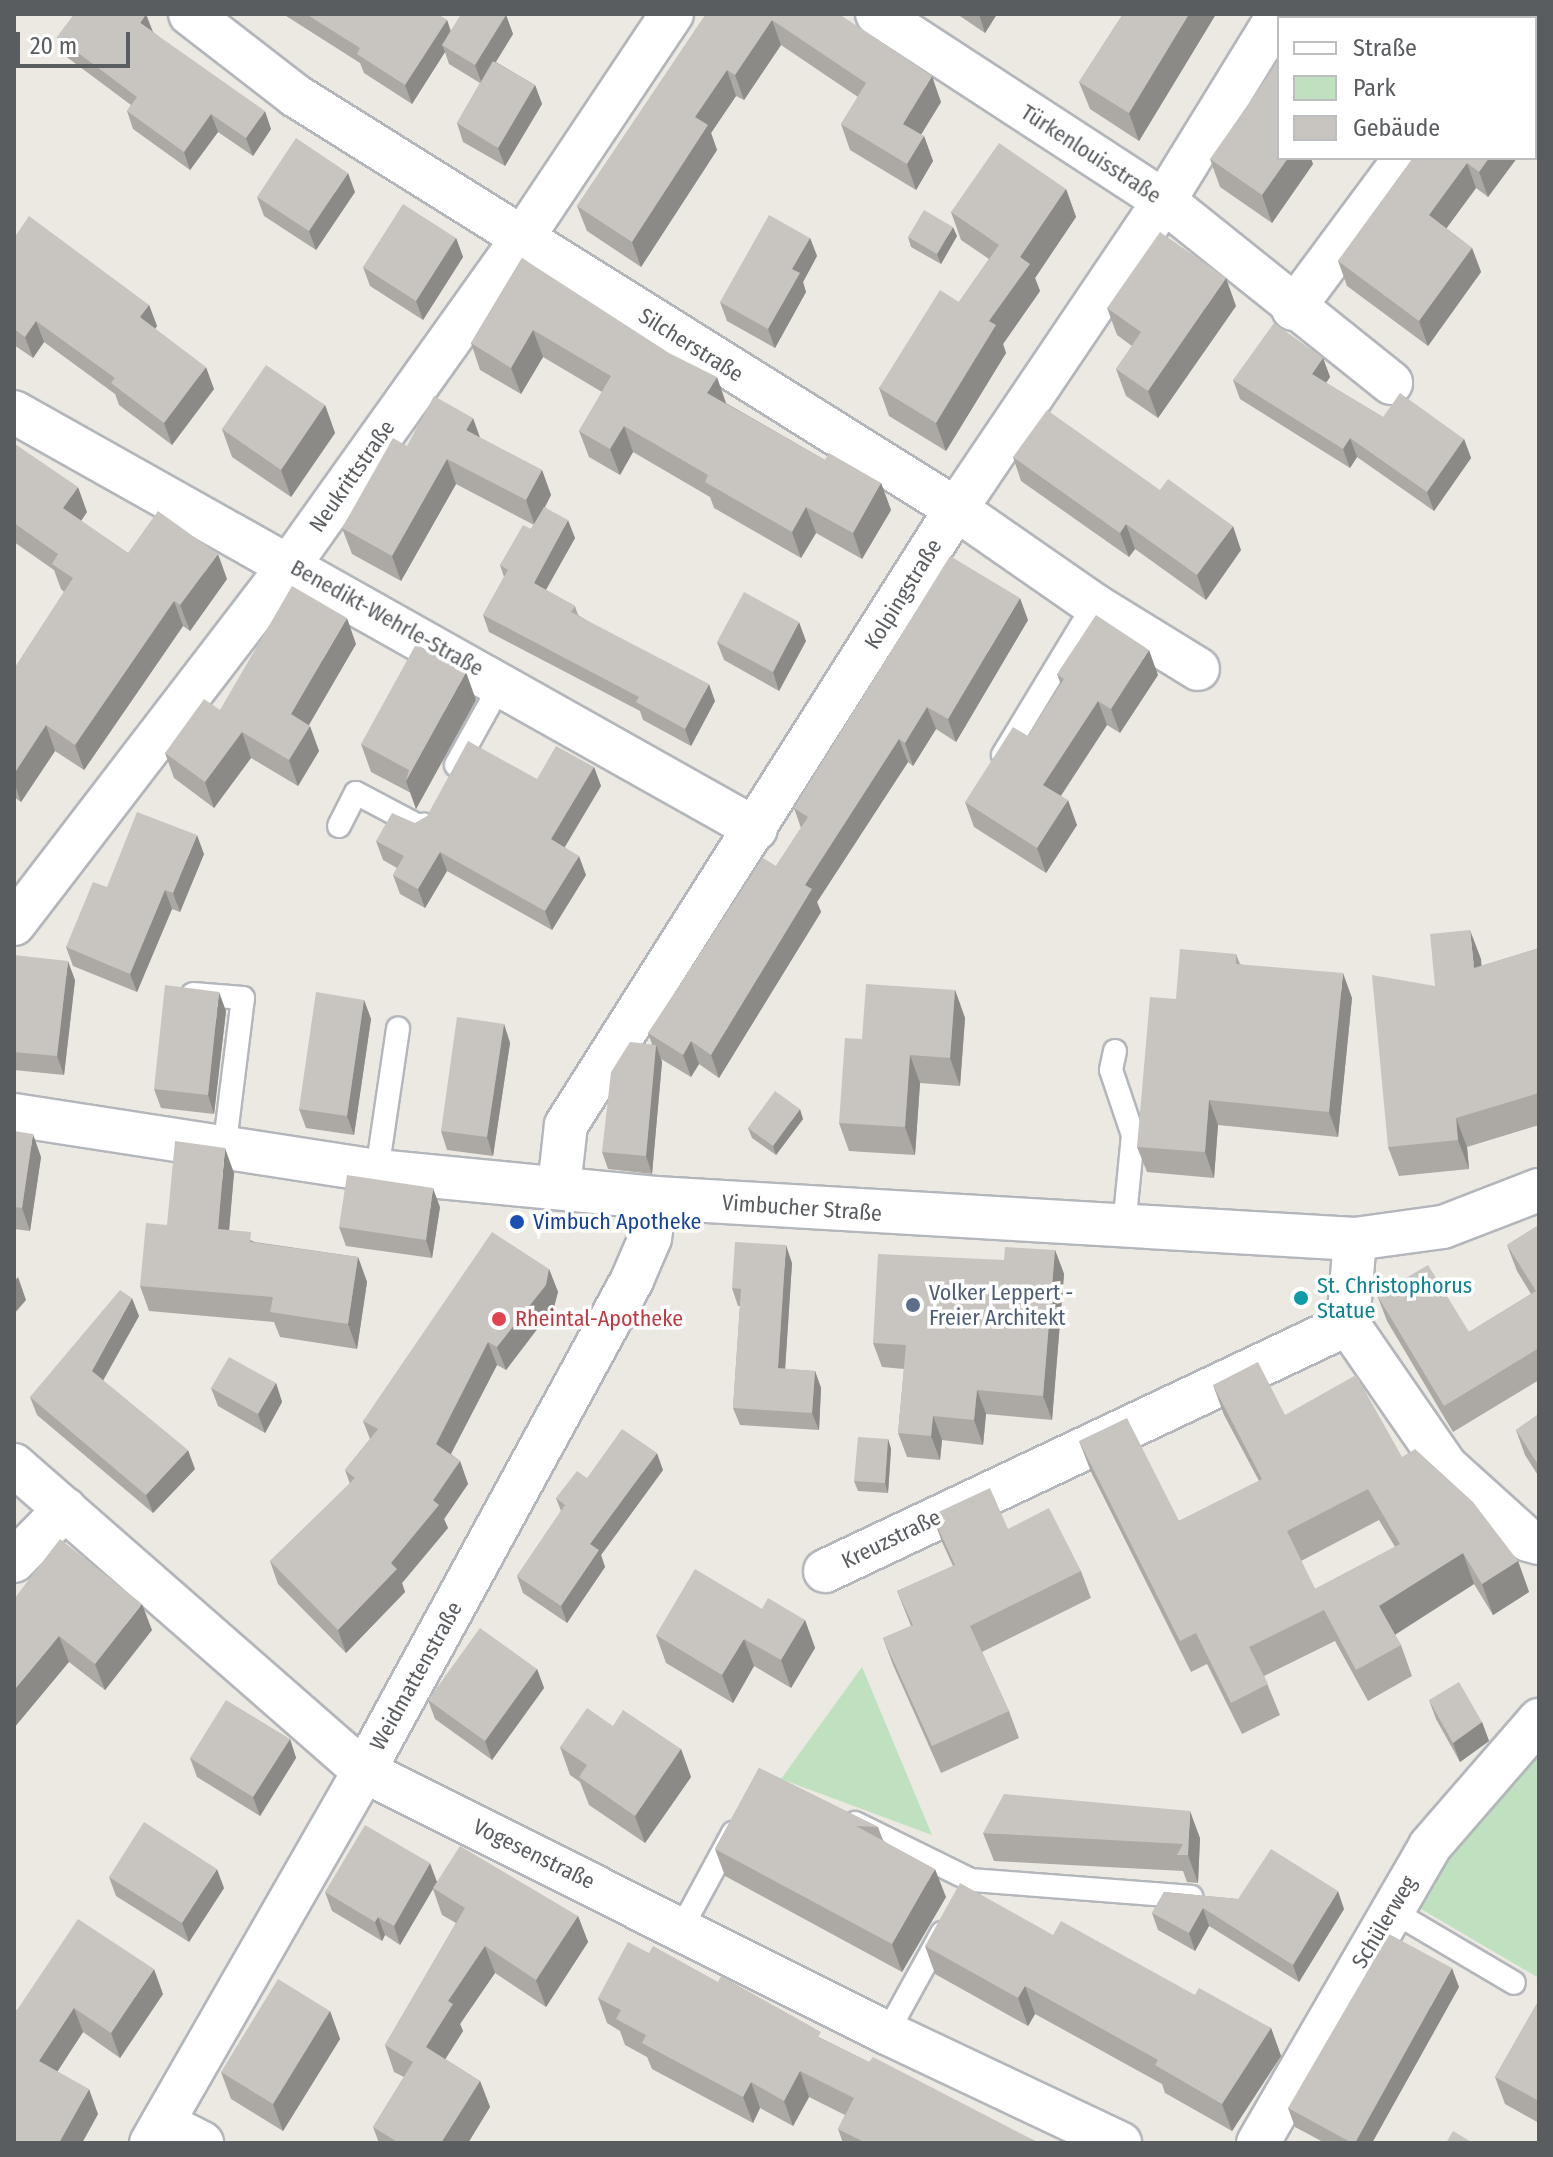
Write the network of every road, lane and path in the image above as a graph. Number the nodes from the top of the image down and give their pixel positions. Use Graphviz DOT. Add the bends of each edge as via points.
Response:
graph roads {
  1 [pos="190,14"];
  2 [pos="672,14"];
  3 [pos="877,14"];
  4 [pos="1277,17"];
  5 [pos="1404,160"];
  6 [pos="1164,201"];
  7 [pos="521,240"];
  8 [pos="1293,309"];
  9 [pos="1391,383"];
  10 [pos="14,412"];
  11 [pos="956,509"];
  12 [pos="290,564"];
  13 [pos="1094,605"];
  14 [pos="1198,669"];
  15 [pos="502,682"];
  16 [pos="990,777"];
  17 [pos="339,826"];
  18 [pos="756,829"];
  19 [pos="28,881"];
  20 [pos="14,924"];
  21 [pos="186,994"];
  22 [pos="398,1029"];
  23 [pos="1115,1051"];
  24 [pos="14,1115"];
  25 [pos="224,1150"];
  26 [pos="377,1171"];
  27 [pos="559,1187"];
  28 [pos="1539,1190"];
  29 [pos="656,1198"];
  30 [pos="1124,1226"];
  31 [pos="1355,1239"];
  32 [pos="1348,1324"];
  33 [pos="14,1465"];
  34 [pos="65,1509"];
  35 [pos="1539,1543"];
  36 [pos="14,1561"];
  37 [pos="825,1571"];
  38 [pos="1539,1720"];
  39 [pos="364,1771"];
  40 [pos="832,1812"];
  41 [pos="741,1818"];
  42 [pos="963,1894"];
  43 [pos="1221,1899"];
  44 [pos="1389,1909"];
  45 [pos="682,1927"];
  46 [pos="1514,1983"];
  47 [pos="887,2033"];
  48 [pos="157,2133"];
  49 [pos="202,2143"];
  50 [pos="1120,2143"];
  51 [pos="1258,2143"];
  1 -- 7 [label="street, Silcherstraße" via="296,96"];
  2 -- 7 [label="street, Neukrittstraße"];
  3 -- 6 [label="street, Türkenlouisstraße"];
  4 -- 6 [label="street, Kolpingstraße"];
  5 -- 8 [label="street"];
  6 -- 8 [label="street, Türkenlouisstraße"];
  6 -- 11 [label="street, Kolpingstraße"];
  7 -- 11 [label="street, Silcherstraße"];
  7 -- 12 [label="street, Neukrittstraße"];
  8 -- 9 [label="street, Türkenlouisstraße"];
  10 -- 12 [label="street, Benedikt-Wehrle-Straße"];
  11 -- 13 [label="street, Silcherstraße"];
  11 -- 18 [label="street, Kolpingstraße"];
  12 -- 15 [label="street, Benedikt-Wehrle-Straße"];
  12 -- 19 [label="street, Neukrittstraße"];
  13 -- 14 [label="street, Silcherstraße"];
  13 -- 16 [label="lane"];
  15 -- 17 [label="lane" via="422,828 356,793"];
  15 -- 18 [label="street, Benedikt-Wehrle-Straße"];
  18 -- 27 [label="street, Kolpingstraße" via="566,1125"];
  19 -- 20 [label="street, Neukrittstraße"];
  21 -- 25 [label="lane" via="243,998"];
  22 -- 26 [label="lane"];
  23 -- 30 [label="lane" via="1111,1070 1133,1135"];
  24 -- 25 [label="street, Vimbucher Straße"];
  25 -- 26 [label="street, Vimbucher Straße"];
  26 -- 27 [label="street, Vimbucher Straße"];
  27 -- 29 [label="street, Vimbucher Straße"];
  28 -- 31 [label="street, Vimbucher Straße" via="1443,1227"];
  29 -- 30 [label="street, Vimbucher Straße"];
  29 -- 39 [label="street, Weidmattenstraße" via="650,1238 632,1280"];
  30 -- 31 [label="street, Vimbucher Straße"];
  31 -- 32 [label="street"];
  32 -- 35 [label="street" via="1446,1466 1528,1540"];
  32 -- 37 [label="street, Kreuzstraße"];
  33 -- 34 [label="street, Vogesenstraße"];
  34 -- 36 [label="street"];
  34 -- 39 [label="street, Vogesenstraße"];
  38 -- 44 [label="street, Schülerweg" via="1430,1846"];
  39 -- 45 [label="street, Vogesenstraße"];
  39 -- 48 [label="street, Weidmattenstraße"];
  40 -- 42 [label="lane"];
  41 -- 45 [label="lane"];
  42 -- 43 [label="lane"];
  42 -- 47 [label="lane"];
  44 -- 46 [label="lane"];
  44 -- 51 [label="street, Schülerweg"];
  45 -- 47 [label="street, Vogesenstraße"];
  47 -- 50 [label="street, Vogesenstraße"];
  48 -- 49 [label="street"];
}
